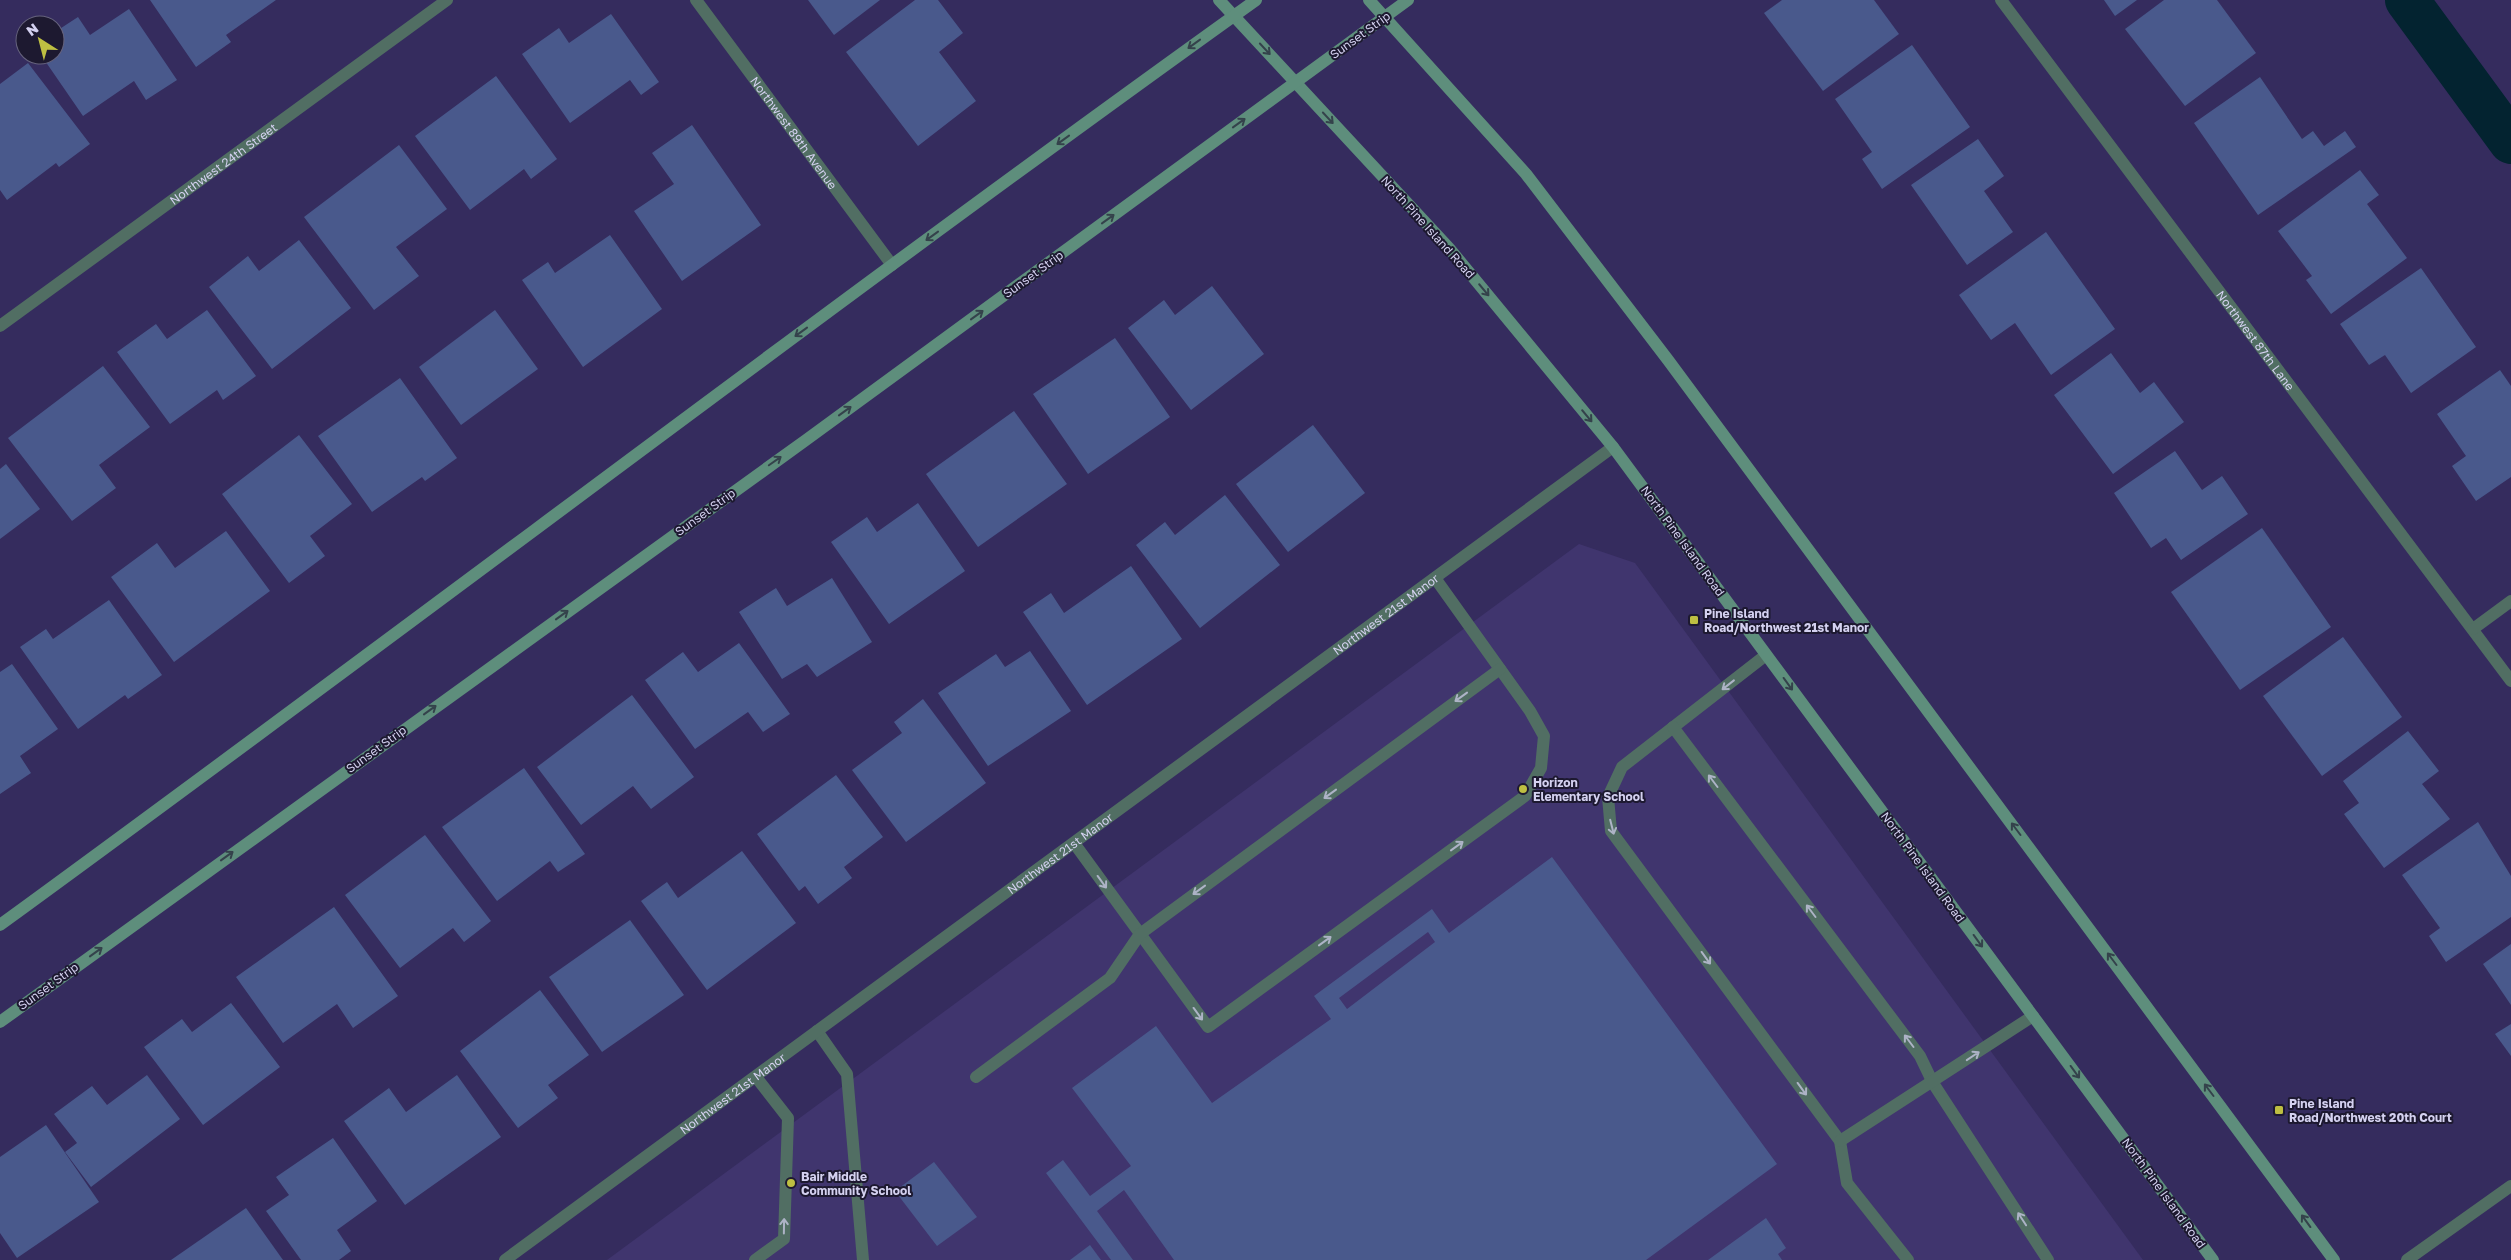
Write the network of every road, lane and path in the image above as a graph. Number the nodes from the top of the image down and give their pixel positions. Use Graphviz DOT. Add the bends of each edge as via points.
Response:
graph roads {
  1 [pos="447,0"];
  2 [pos="696,0"];
  3 [pos="1219,0"];
  4 [pos="1256,0"];
  5 [pos="1369,0"];
  6 [pos="1408,0"];
  7 [pos="2001,0"];
  8 [pos="1234,16"];
  9 [pos="1384,17"];
  10 [pos="1295,82"];
  11 [pos="892,265"];
  12 [pos="0,326"];
  13 [pos="1613,448"];
  14 [pos="1435,578"];
  15 [pos="2511,601"];
  16 [pos="2473,629"];
  17 [pos="1766,655"];
  18 [pos="1500,668"];
  19 [pos="2511,681"];
  20 [pos="1673,728"];
  21 [pos="1074,843"];
  22 [pos="0,925"];
  23 [pos="1140,934"];
  24 [pos="2033,1016"];
  25 [pos="0,1022"];
  26 [pos="817,1031"];
  27 [pos="756,1076"];
  28 [pos="976,1077"];
  29 [pos="1933,1083"];
  30 [pos="1840,1141"];
  31 [pos="2511,1186"];
  32 [pos="505,1260"];
  33 [pos="755,1260"];
  34 [pos="863,1260"];
  35 [pos="1908,1260"];
  36 [pos="2048,1260"];
  37 [pos="2213,1260"];
  38 [pos="2334,1260"];
  39 [pos="2407,1260"];
  1 -- 12 [label="street, Northwest 24th Street"];
  2 -- 11 [label="street, Northwest 89th Avenue"];
  3 -- 8 [label="street, North Pine Island Road"];
  4 -- 8 [label="street"];
  5 -- 9 [label="street"];
  6 -- 9 [label="street, Sunset Strip"];
  7 -- 16 [label="street, Northwest 87th Lane"];
  8 -- 10 [label="street, North Pine Island Road, one-way"];
  8 -- 11 [label="street, one-way"];
  9 -- 10 [label="street, Sunset Strip"];
  38 -- 9 [label="street, one-way" via="1544,197"];
  10 -- 13 [label="street, North Pine Island Road, one-way" via="1449,248"];
  25 -- 10 [label="street, Sunset Strip, one-way"];
  11 -- 22 [label="street, one-way" via="291,713"];
  13 -- 14 [label="street, Northwest 21st Manor"];
  13 -- 17 [label="street, North Pine Island Road"];
  14 -- 18 [label="street"];
  14 -- 21 [label="street, Northwest 21st Manor"];
  15 -- 16 [label="street"];
  16 -- 19 [label="street, Northwest 87th Lane"];
  17 -- 20 [label="street, one-way"];
  17 -- 24 [label="street, North Pine Island Road, one-way"];
  18 -- 23 [label="street, one-way"];
  23 -- 18 [label="street, one-way" via="1208,1027 1525,796 1541,768 1544,736"];
  29 -- 20 [label="street, one-way" via="1920,1056"];
  20 -- 30 [label="street, one-way" via="1622,767 1608,797 1611,831"];
  21 -- 23 [label="street, one-way"];
  21 -- 26 [label="street, Northwest 21st Manor"];
  23 -- 28 [label="street" via="1110,978"];
  29 -- 24 [label="street, one-way"];
  24 -- 37 [label="street, North Pine Island Road, one-way"];
  26 -- 27 [label="street, Northwest 21st Manor"];
  26 -- 34 [label="street" via="847,1074"];
  27 -- 32 [label="street, Northwest 21st Manor"];
  33 -- 27 [label="street, one-way" via="784,1238 788,1118"];
  29 -- 30 [label="street"];
  36 -- 29 [label="street, one-way"];
  30 -- 35 [label="street" via="1847,1183"];
  31 -- 39 [label="street"];
}
